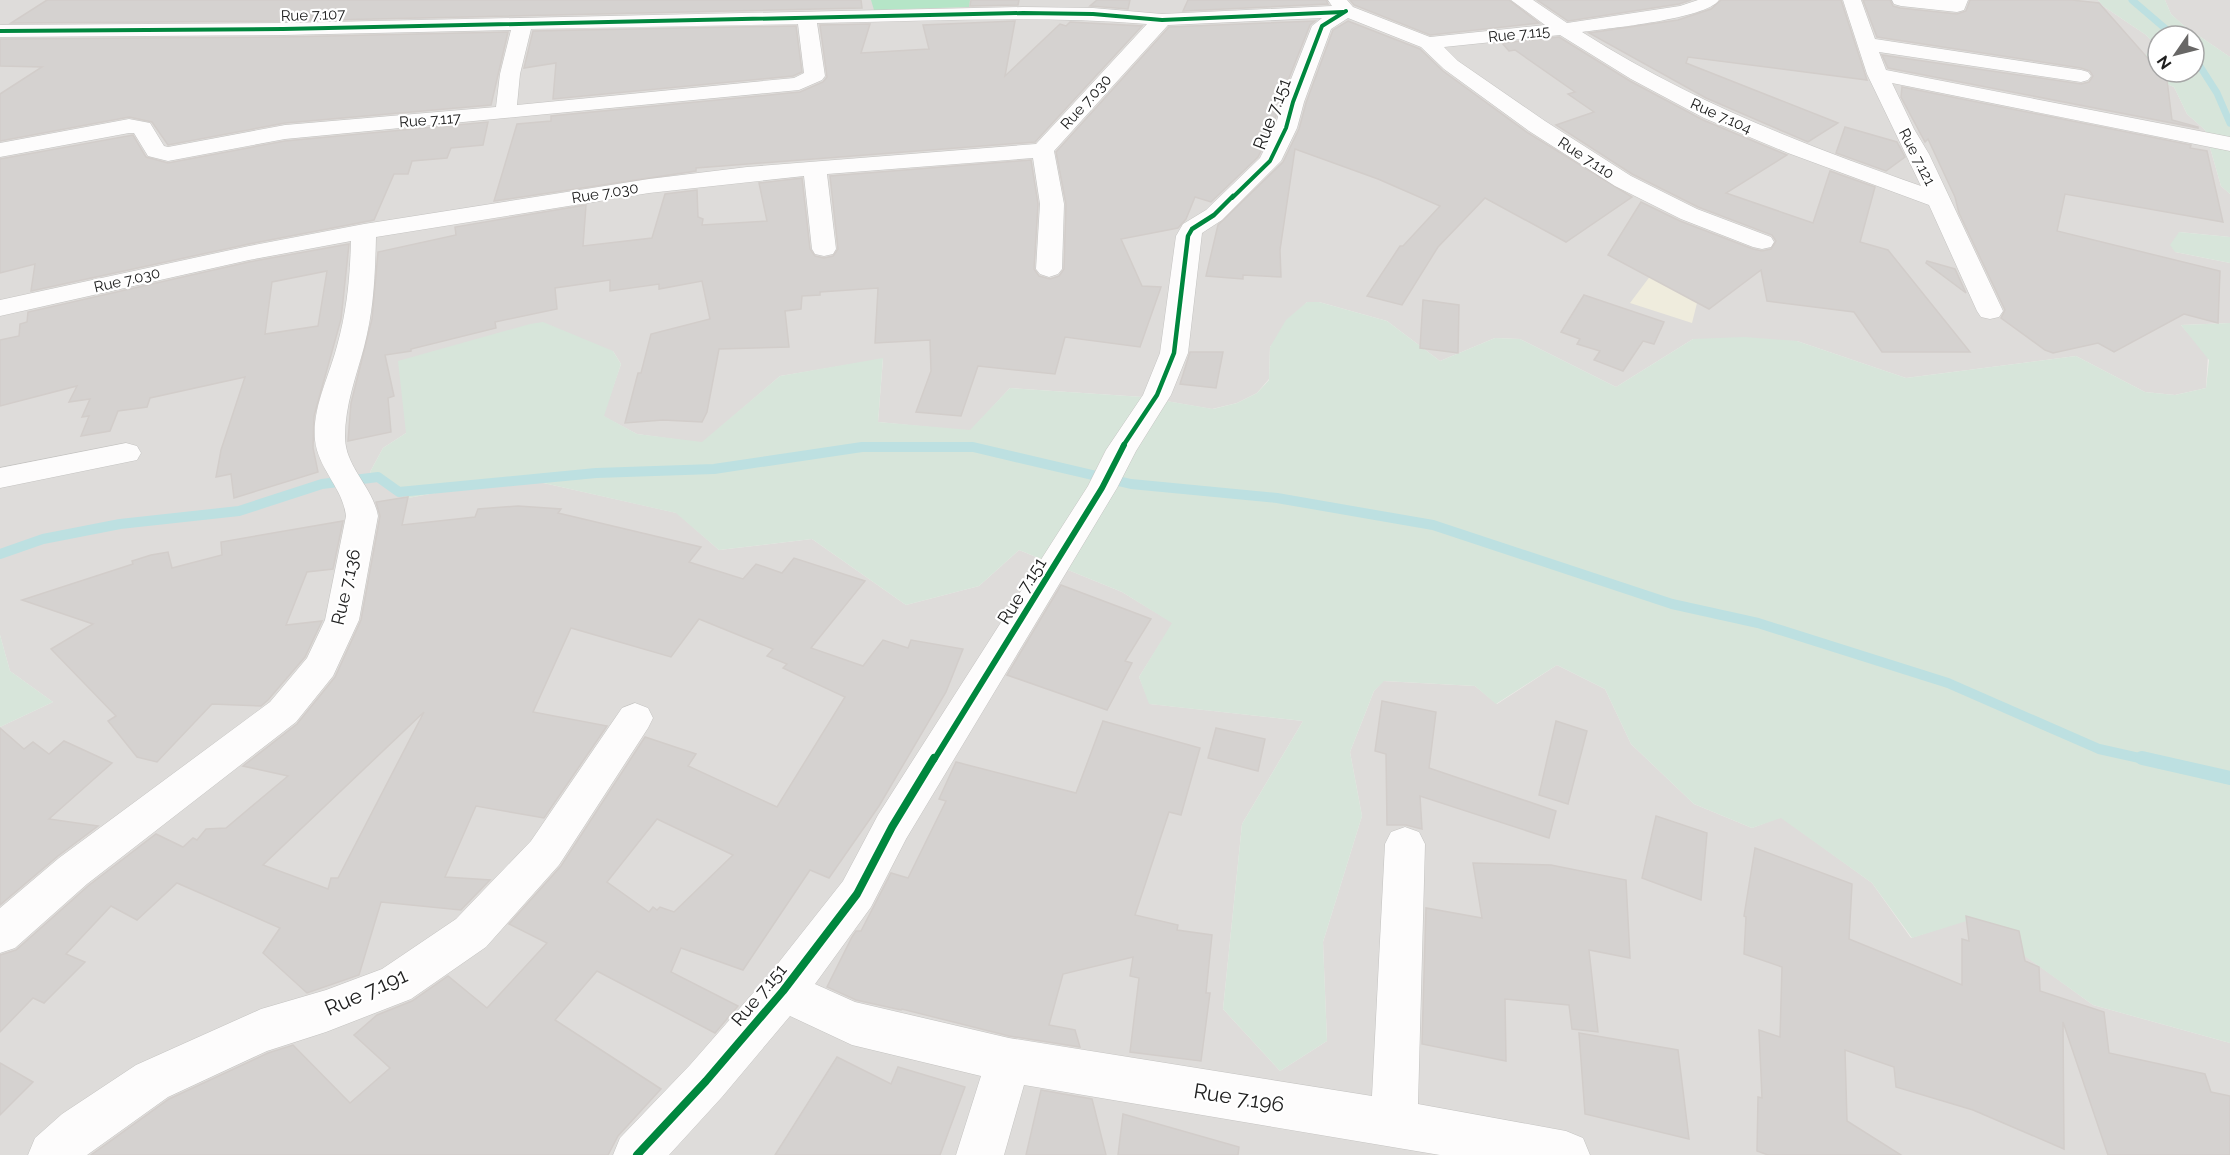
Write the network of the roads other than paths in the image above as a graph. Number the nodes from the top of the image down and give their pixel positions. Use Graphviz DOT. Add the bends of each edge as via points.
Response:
graph roads {
  1 [pos="1520,0"];
  2 [pos="1710,0"];
  3 [pos="1852,0"];
  4 [pos="1901,0"];
  5 [pos="1959,0"];
  6 [pos="1341,6"];
  7 [pos="806,16"];
  8 [pos="1162,20"];
  9 [pos="523,22"];
  10 [pos="1564,29"];
  11 [pos="0,31"];
  12 [pos="1428,44"];
  13 [pos="1867,44"];
  14 [pos="1877,75"];
  15 [pos="2081,76"];
  16 [pos="506,113"];
  17 [pos="2230,144"];
  18 [pos="0,150"];
  19 [pos="1043,150"];
  20 [pos="815,170"];
  21 [pos="1938,200"];
  22 [pos="364,231"];
  23 [pos="1762,242"];
  24 [pos="824,249"];
  25 [pos="1049,269"];
  26 [pos="0,308"];
  27 [pos="1990,311"];
  28 [pos="126,453"];
  29 [pos="0,478"];
  30 [pos="634,718"];
  31 [pos="1406,844"];
  32 [pos="0,934"];
  33 [pos="783,991"];
  34 [pos="1009,1060"];
  35 [pos="1394,1123"];
  36 [pos="52,1155"];
  37 [pos="638,1155"];
  38 [pos="980,1155"];
  39 [pos="1566,1155"];
  1 -- 10 [label="street, Rue 7.104"];
  2 -- 10 [label="street, Rue 7.115" via="1681,11"];
  3 -- 13 [label="street, Rue 7.121"];
  4 -- 5 [label="street" via="1957,6"];
  6 -- 8 [label="street, Rue 7.107"];
  6 -- 12 [label="street, Rue 7.115"];
  6 -- 33 [label="street, Rue 7.151" via="1322,26 1286,128 1270,161 1188,236 1174,353 1157,395 892,827 857,894"];
  7 -- 8 [label="street, Rue 7.107" via="1093,14"];
  7 -- 9 [label="street, Rue 7.107"];
  7 -- 16 [label="street, Rue 7.117" via="815,76 800,84"];
  8 -- 19 [label="street, Rue 7.030"];
  9 -- 11 [label="street, Rue 7.107"];
  9 -- 16 [label="street" via="510,74"];
  10 -- 12 [label="street, Rue 7.115"];
  10 -- 21 [label="street, Rue 7.104" via="1712,113"];
  12 -- 23 [label="street, Rue 7.110" via="1529,120 1623,181 1689,214"];
  13 -- 14 [label="street, Rue 7.121"];
  13 -- 15 [label="street"];
  14 -- 17 [label="street"];
  14 -- 21 [label="street, Rue 7.121"];
  16 -- 18 [label="street, Rue 7.117" via="285,132 168,154 156,151 142,128 129,126"];
  19 -- 20 [label="street, Rue 7.030"];
  19 -- 25 [label="street" via="1052,204"];
  20 -- 22 [label="street, Rue 7.030" via="690,180"];
  20 -- 24 [label="street"];
  21 -- 27 [label="street, Rue 7.121"];
  22 -- 26 [label="street, Rue 7.030" via="249,252"];
  22 -- 32 [label="street, Rue 7.136" via="362,297 333,403 330,440 335,462 360,501 362,516 342,620 327,654 283,712 73,871"];
  28 -- 29 [label="street"];
  30 -- 36 [label="street, Rue 7.191" via="545,853 471,933 396,984 261,1031 152,1081 79,1131"];
  31 -- 35 [label="street"];
  33 -- 34 [label="street, Rue 7.196" via="852,1023"];
  33 -- 37 [label="street, Rue 7.151"];
  34 -- 35 [label="street, Rue 7.196"];
  34 -- 38 [label="street"];
  35 -- 39 [label="street, Rue 7.196"];
}
